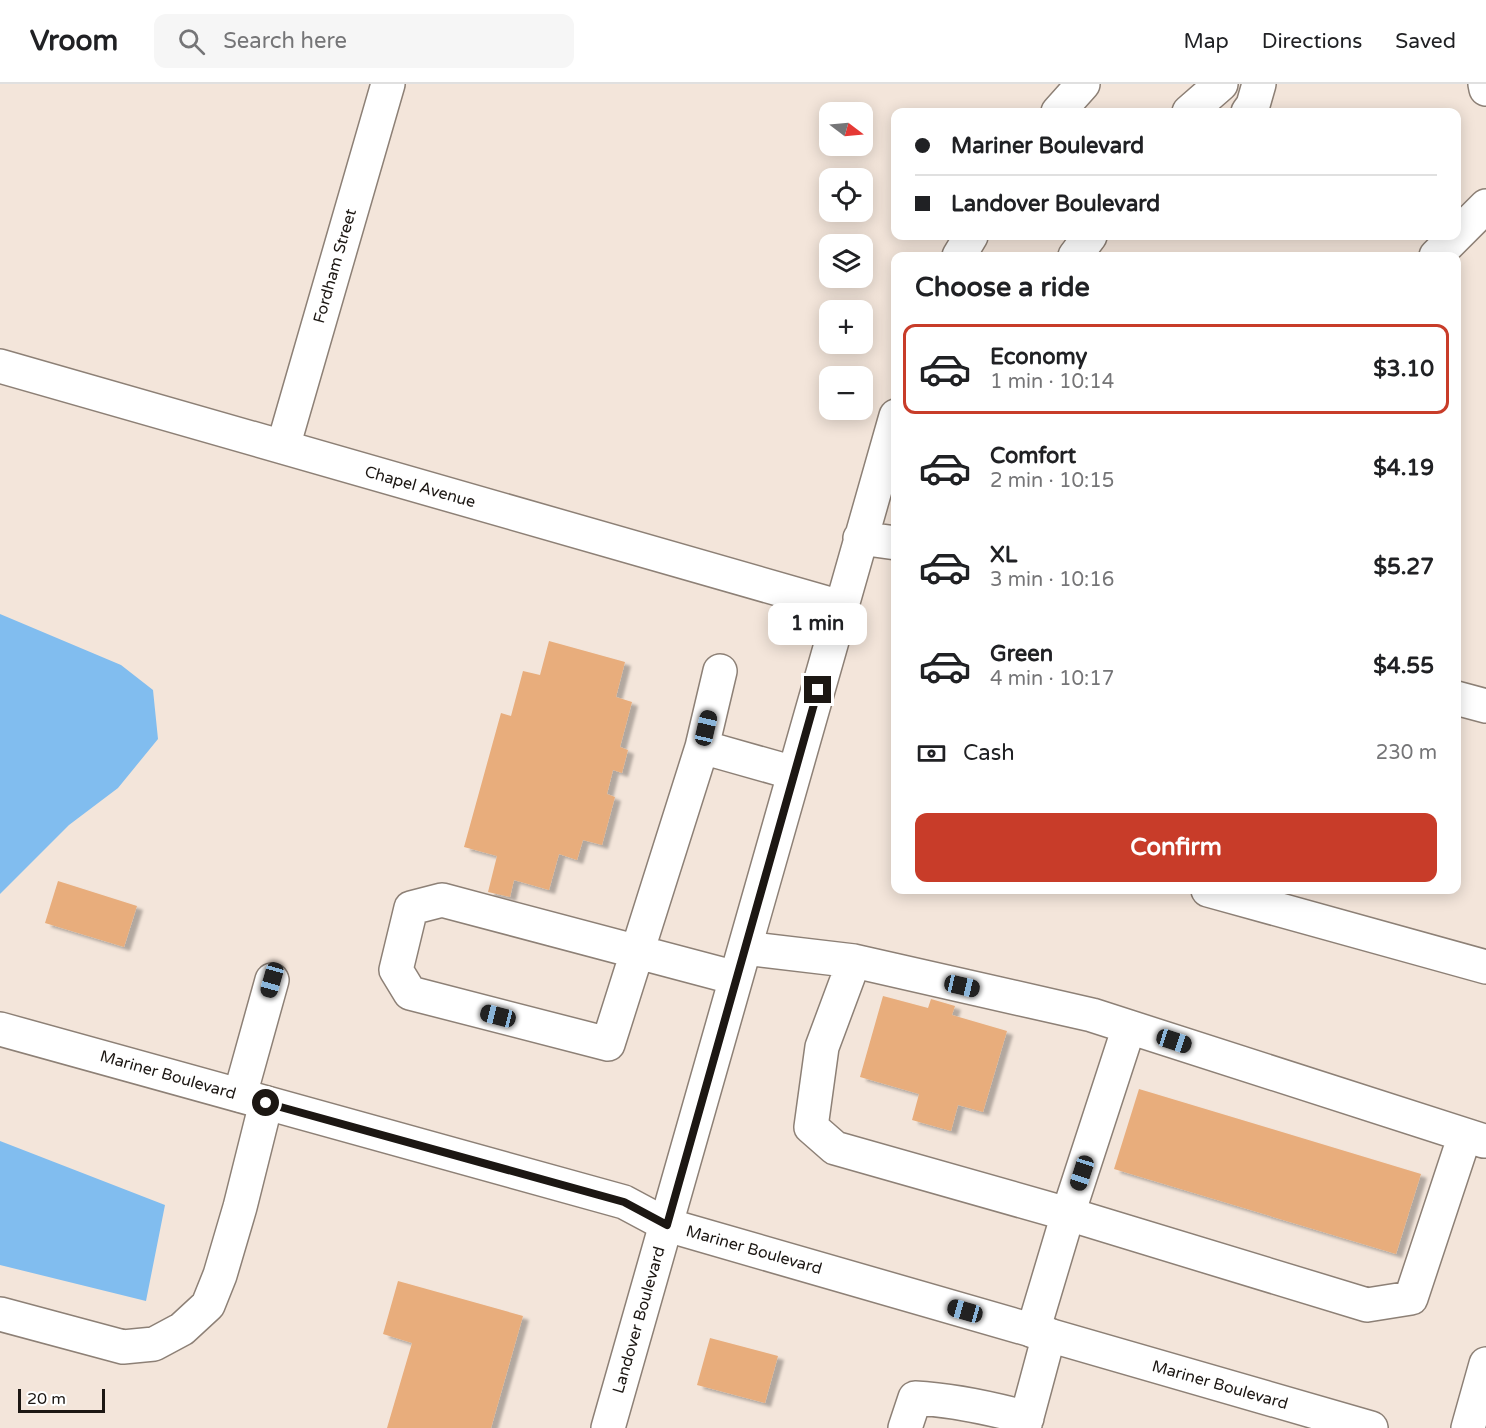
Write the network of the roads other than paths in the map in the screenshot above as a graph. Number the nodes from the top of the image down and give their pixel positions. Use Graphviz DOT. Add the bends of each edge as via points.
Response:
graph roads {
  1 [pos="388,84"];
  2 [pos="1083,84"];
  3 [pos="1221,84"];
  4 [pos="1259,84"];
  5 [pos="1485,84"];
  6 [pos="1486,89"];
  7 [pos="1062,108"];
  8 [pos="1194,108"];
  9 [pos="1251,108"];
  10 [pos="1486,206"];
  11 [pos="1461,231"];
  12 [pos="1452,240"];
  13 [pos="1440,252"];
  14 [pos="0,366"];
  15 [pos="891,433"];
  16 [pos="283,447"];
  17 [pos="860,538"];
  18 [pos="891,542"];
  19 [pos="841,607"];
  20 [pos="720,671"];
  21 [pos="1461,699"];
  22 [pos="1486,706"];
  23 [pos="702,747"];
  24 [pos="794,773"];
  25 [pos="1222,894"];
  26 [pos="637,950"];
  27 [pos="854,961"];
  28 [pos="741,963"];
  29 [pos="1486,967"];
  30 [pos="272,980"];
  31 [pos="1129,1027"];
  32 [pos="0,1029"];
  33 [pos="253,1099"];
  34 [pos="1475,1138"];
  35 [pos="1068,1214"];
  36 [pos="667,1225"];
  37 [pos="0,1314"];
  38 [pos="1041,1333"];
  39 [pos="1486,1364"];
  40 [pos="1026,1423"];
  41 [pos="608,1428"];
  42 [pos="905,1428"];
  43 [pos="1371,1428"];
  44 [pos="1468,1428"];
  1 -- 16 [label="street, Fordham Street"];
  2 -- 7 [label="street"];
  3 -- 8 [label="street"];
  4 -- 9 [label="street"];
  5 -- 6 [label="street"];
  10 -- 11 [label="street"];
  12 -- 13 [label="street"];
  14 -- 16 [label="street, Chapel Avenue"];
  15 -- 17 [label="street, Landover Boulevard"];
  16 -- 19 [label="street, Chapel Avenue"];
  17 -- 18 [label="street"];
  17 -- 19 [label="street, Landover Boulevard"];
  19 -- 24 [label="street, Landover Boulevard"];
  20 -- 23 [label="street"];
  21 -- 22 [label="street"];
  23 -- 24 [label="street"];
  23 -- 26 [label="street"];
  24 -- 28 [label="street, Landover Boulevard"];
  25 -- 29 [label="street"];
  26 -- 26 [label="street" via="608,1044 410,993 396,970 411,908 442,900"];
  26 -- 28 [label="street"];
  27 -- 28 [label="street"];
  27 -- 31 [label="street" via="1092,1015"];
  27 -- 35 [label="street" via="822,1047 811,1127 835,1148"];
  28 -- 36 [label="street, Landover Boulevard"];
  30 -- 33 [label="street"];
  31 -- 34 [label="street"];
  31 -- 35 [label="street"];
  32 -- 33 [label="street, Mariner Boulevard"];
  33 -- 36 [label="street, Mariner Boulevard" via="624,1202"];
  33 -- 37 [label="street" via="240,1207 220,1275 208,1305 182,1329 154,1344 123,1347"];
  34 -- 35 [label="street" via="1411,1298 1366,1305"];
  35 -- 38 [label="street"];
  36 -- 38 [label="street, Mariner Boulevard"];
  36 -- 41 [label="street, Landover Boulevard"];
  38 -- 40 [label="street"];
  38 -- 43 [label="street, Mariner Boulevard"];
  39 -- 44 [label="street"];
  40 -- 42 [label="street" via="984,1406 915,1398"];
}
